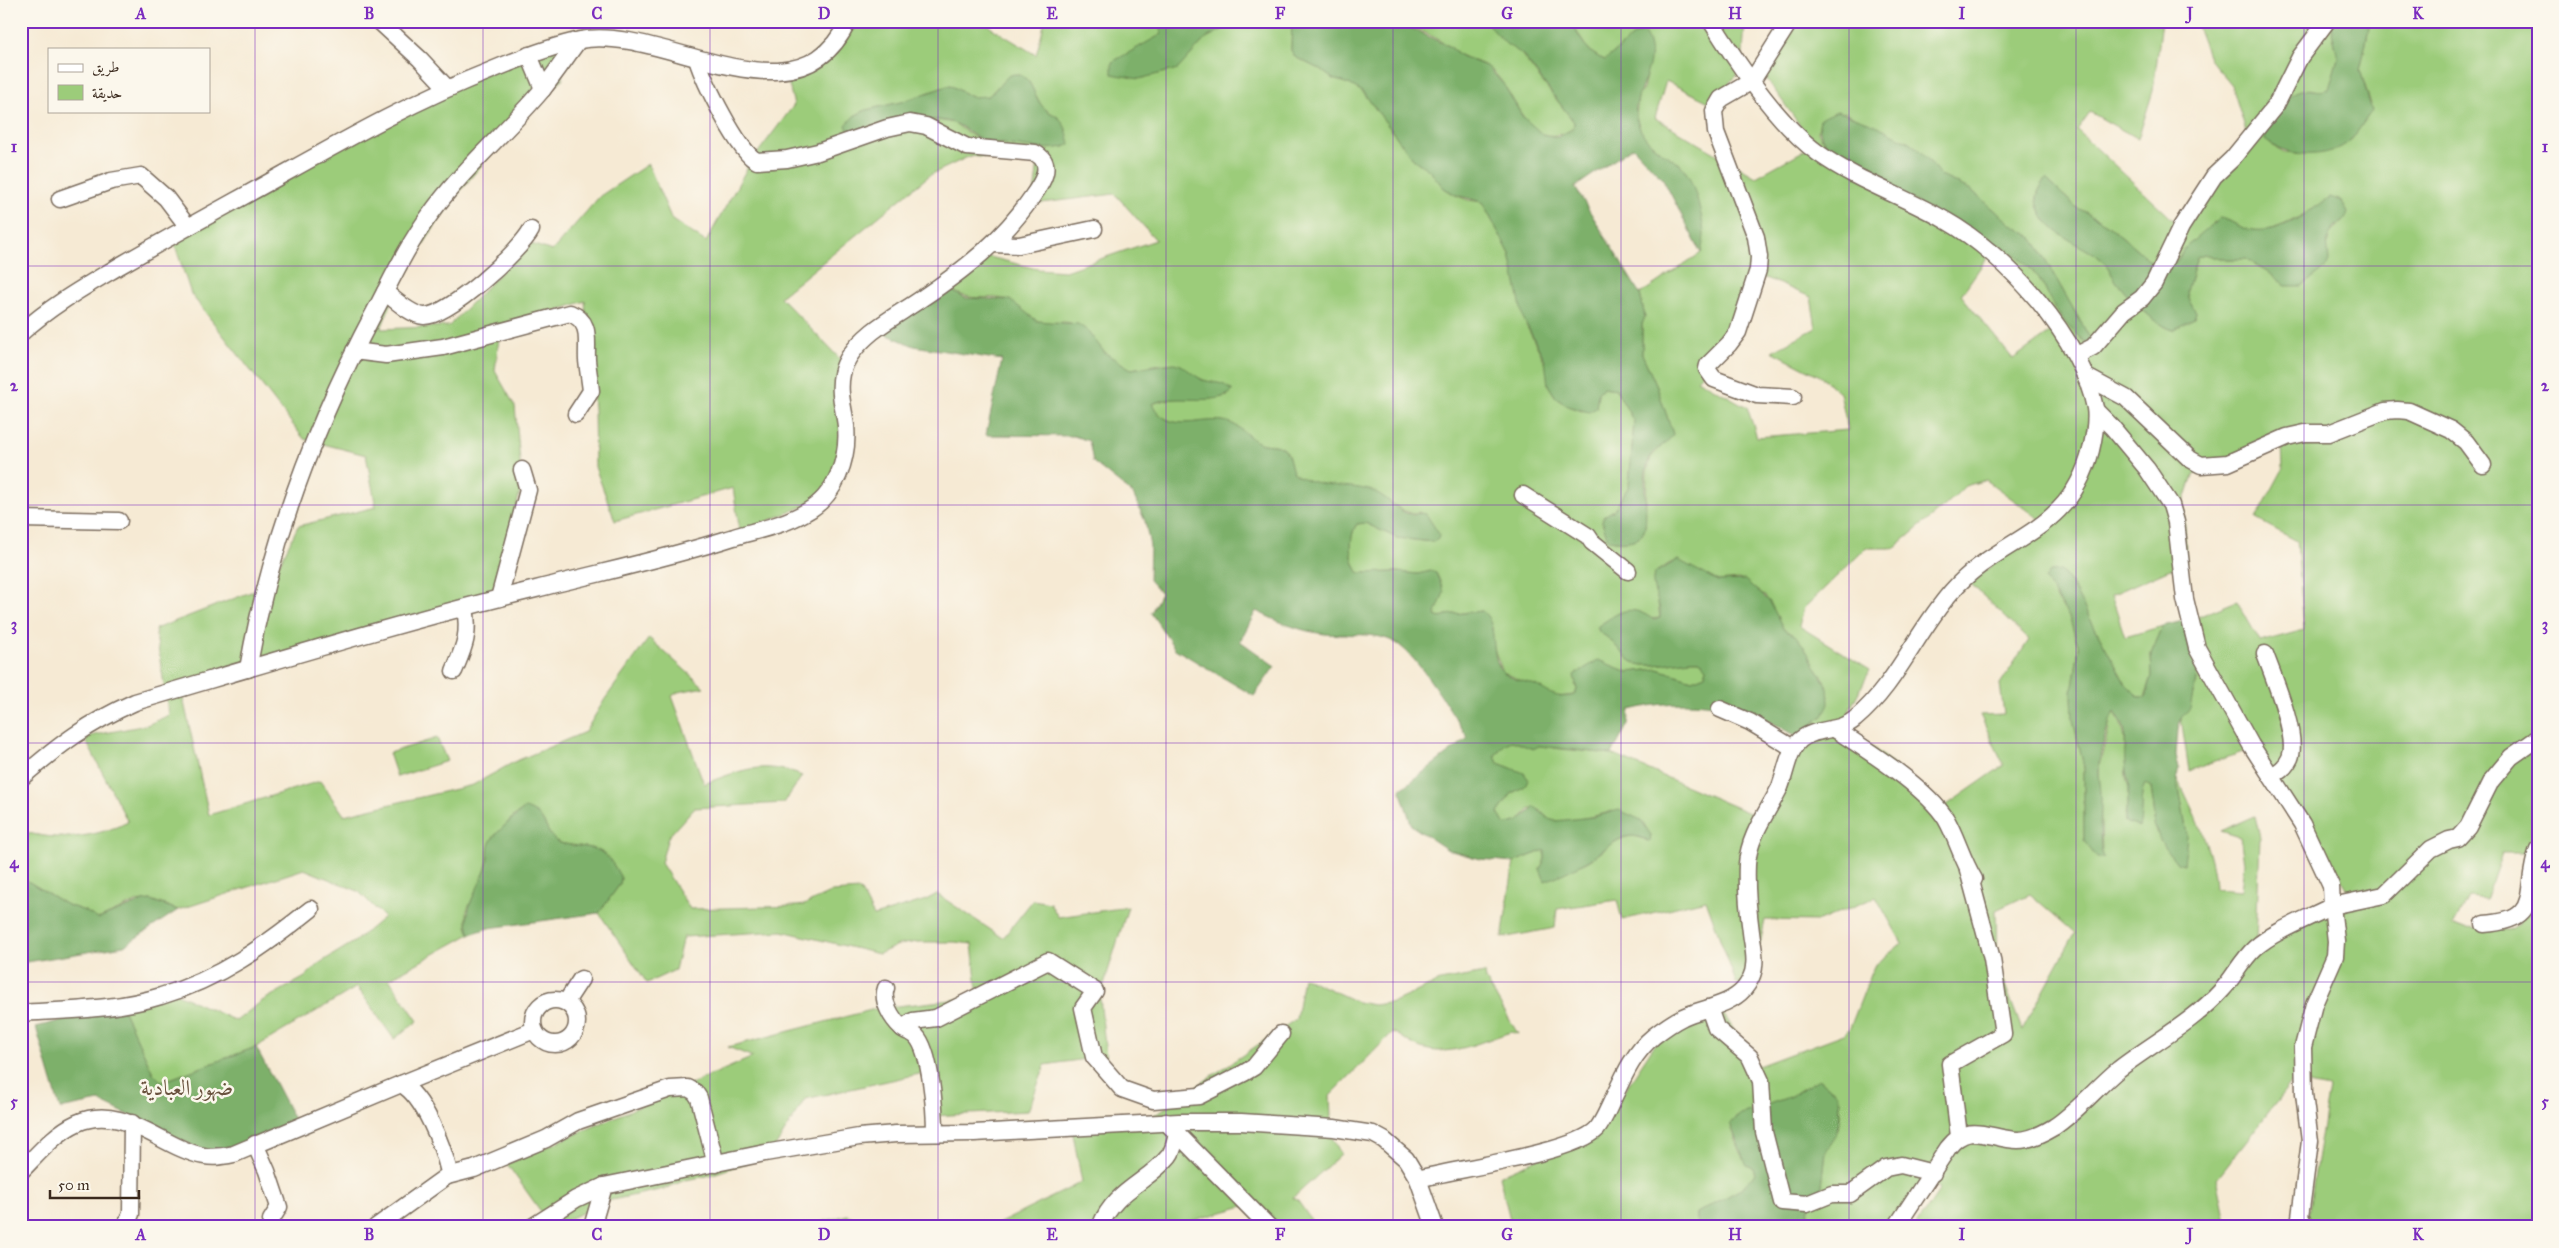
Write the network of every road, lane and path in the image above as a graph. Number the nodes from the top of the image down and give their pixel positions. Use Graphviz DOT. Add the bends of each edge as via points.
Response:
graph roads {
  1 [pos="378,21"];
  2 [pos="848,21"];
  3 [pos="1711,21"];
  4 [pos="1790,21"];
  5 [pos="2326,21"];
  6 [pos="578,41"];
  7 [pos="528,55"];
  8 [pos="697,59"];
  9 [pos="1752,81"];
  10 [pos="447,88"];
  11 [pos="543,89"];
  12 [pos="60,199"];
  13 [pos="188,227"];
  14 [pos="1094,229"];
  15 [pos="531,230"];
  16 [pos="993,244"];
  17 [pos="384,292"];
  18 [pos="21,332"];
  19 [pos="354,351"];
  20 [pos="2077,355"];
  21 [pos="2085,376"];
  22 [pos="1793,397"];
  23 [pos="2096,411"];
  24 [pos="576,414"];
  25 [pos="2483,465"];
  26 [pos="522,470"];
  27 [pos="1523,494"];
  28 [pos="21,519"];
  29 [pos="119,521"];
  30 [pos="1628,571"];
  31 [pos="499,598"];
  32 [pos="465,608"];
  33 [pos="2265,654"];
  34 [pos="248,669"];
  35 [pos="454,671"];
  36 [pos="1720,709"];
  37 [pos="1835,729"];
  38 [pos="2535,744"];
  39 [pos="1793,748"];
  40 [pos="2271,776"];
  41 [pos="21,778"];
  42 [pos="2538,849"];
  43 [pos="1968,870"];
  44 [pos="1984,898"];
  45 [pos="2332,906"];
  46 [pos="311,909"];
  47 [pos="2484,924"];
  48 [pos="581,979"];
  49 [pos="886,988"];
  50 [pos="566,1002"];
  51 [pos="1709,1008"];
  52 [pos="21,1013"];
  53 [pos="902,1028"];
  54 [pos="534,1030"];
  55 [pos="1280,1034"];
  56 [pos="401,1084"];
  57 [pos="132,1123"];
  58 [pos="1171,1128"];
  59 [pos="935,1133"];
  60 [pos="1959,1136"];
  61 [pos="255,1144"];
  62 [pos="716,1164"];
  63 [pos="21,1170"];
  64 [pos="1933,1173"];
  65 [pos="447,1176"];
  66 [pos="1418,1179"];
  67 [pos="604,1186"];
  68 [pos="271,1220"];
  69 [pos="125,1227"];
  70 [pos="376,1227"];
  71 [pos="532,1227"];
  72 [pos="592,1227"];
  73 [pos="1100,1227"];
  74 [pos="1269,1227"];
  75 [pos="1435,1227"];
  76 [pos="1896,1227"];
  77 [pos="2306,1227"];
  1 -- 10 [label="street"];
  2 -- 8 [label="street" via="835,42 817,59 784,71 758,71"];
  3 -- 9 [label="street"];
  4 -- 9 [label="street"];
  5 -- 20 [label="street" via="2300,57 2276,105 2214,176 2181,226 2154,283 2093,347"];
  6 -- 7 [label="street"];
  6 -- 8 [label="street" via="620,38"];
  6 -- 11 [label="street"];
  7 -- 10 [label="street"];
  7 -- 11 [label="street"];
  8 -- 16 [label="street" via="704,80 744,151 757,161 818,152 910,123 926,126 967,147 1038,154 1045,166 1045,178 1016,220"];
  9 -- 20 [label="street" via="1813,150 1850,174 1949,222 2003,261 2036,298"];
  9 -- 22 [label="street" via="1721,99 1714,111 1714,123 1759,246 1759,264 1738,332 1707,369 1714,379 1757,395"];
  10 -- 13 [label="street"];
  11 -- 17 [label="street" via="461,174 428,216"];
  12 -- 13 [label="street" via="111,181 141,176 166,198"];
  13 -- 18 [label="street" via="65,298"];
  14 -- 16 [label="street" via="1019,245"];
  15 -- 17 [label="street" via="525,242 483,281 440,312 424,316"];
  16 -- 31 [label="street" via="957,274 873,332 852,354 842,373 845,455 833,485 813,507 775,525 710,545"];
  17 -- 19 [label="street"];
  19 -- 24 [label="street" via="386,355 443,347 570,313 584,323 588,336 586,355 591,391"];
  19 -- 34 [label="street" via="318,427 296,488 263,600"];
  20 -- 21 [label="street"];
  21 -- 23 [label="street"];
  21 -- 25 [label="street" via="2126,398 2190,459 2201,464 2228,463 2288,437 2305,432 2329,433 2385,411 2397,410 2409,411 2451,430 2466,442"];
  23 -- 37 [label="street" via="2089,457 2070,499 2035,531 1963,578 1924,626 1897,674 1857,718"];
  23 -- 40 [label="street" via="2141,461 2171,505 2185,599 2197,648"];
  26 -- 31 [label="street" via="528,490"];
  27 -- 30 [label="street" via="1588,536"];
  28 -- 29 [label="street"];
  31 -- 32 [label="street"];
  32 -- 34 [label="street"];
  32 -- 35 [label="street" via="466,641"];
  33 -- 40 [label="street" via="2287,717 2292,748 2286,765"];
  34 -- 41 [label="street" via="135,702 100,717 76,732"];
  36 -- 39 [label="street" via="1750,722"];
  37 -- 39 [label="street" via="1805,736"];
  37 -- 43 [label="street" via="1881,760 1930,800 1945,818"];
  38 -- 45 [label="street" via="2511,757 2491,781 2468,827 2458,838 2430,849 2384,895"];
  39 -- 51 [label="street" via="1779,788 1764,814 1748,854 1747,902 1755,965 1743,990 1728,1001"];
  40 -- 45 [label="street" via="2318,856 2331,886"];
  42 -- 47 [label="street" via="2525,911 2516,918"];
  43 -- 44 [label="street"];
  43 -- 60 [label="street" via="1992,959 2003,1034 1950,1064"];
  45 -- 60 [label="street" via="2256,947 2221,990 2158,1043 2106,1080 2053,1127 2018,1140 1972,1132"];
  45 -- 77 [label="street" via="2335,956 2314,1004 2302,1047 2310,1141 2300,1217"];
  46 -- 52 [label="street" via="235,965 170,993 127,1004"];
  48 -- 50 [label="street"];
  49 -- 53 [label="street" via="885,1004"];
  50 -- 54 [label="street" via="555,999 536,1009 532,1019"];
  50 -- 54 [label="street" via="575,1011 578,1022 574,1034 565,1042 553,1044 542,1040"];
  51 -- 64 [label="street" via="1716,1028 1750,1057 1762,1082 1764,1132 1782,1202 1807,1204 1832,1194 1850,1194 1886,1168 1901,1165"];
  51 -- 66 [label="street" via="1665,1028 1638,1051 1603,1120 1586,1137 1554,1148"];
  53 -- 55 [label="street" via="913,1021 936,1018 1048,962 1095,991 1082,1008 1094,1057 1122,1089 1153,1100 1198,1096 1254,1067"];
  53 -- 59 [label="street" via="916,1036 925,1055 933,1094"];
  54 -- 56 [label="street"];
  56 -- 61 [label="street"];
  56 -- 65 [label="street" via="421,1104 447,1163"];
  57 -- 61 [label="street" via="202,1155 234,1154"];
  57 -- 63 [label="street" via="90,1118 76,1123"];
  57 -- 69 [label="street" via="131,1214"];
  58 -- 59 [label="street"];
  58 -- 66 [label="street" via="1241,1122 1374,1134 1397,1149"];
  58 -- 73 [label="street" via="1170,1155 1120,1196"];
  58 -- 74 [label="street"];
  59 -- 62 [label="street" via="859,1137"];
  60 -- 64 [label="street"];
  61 -- 68 [label="street" via="268,1171 278,1207"];
  62 -- 65 [label="street" via="700,1098 695,1092 681,1087 578,1121 546,1140 474,1169"];
  62 -- 67 [label="street"];
  64 -- 76 [label="street"];
  65 -- 70 [label="street"];
  66 -- 75 [label="street"];
  67 -- 71 [label="street" via="576,1199"];
  67 -- 72 [label="street"];
}
